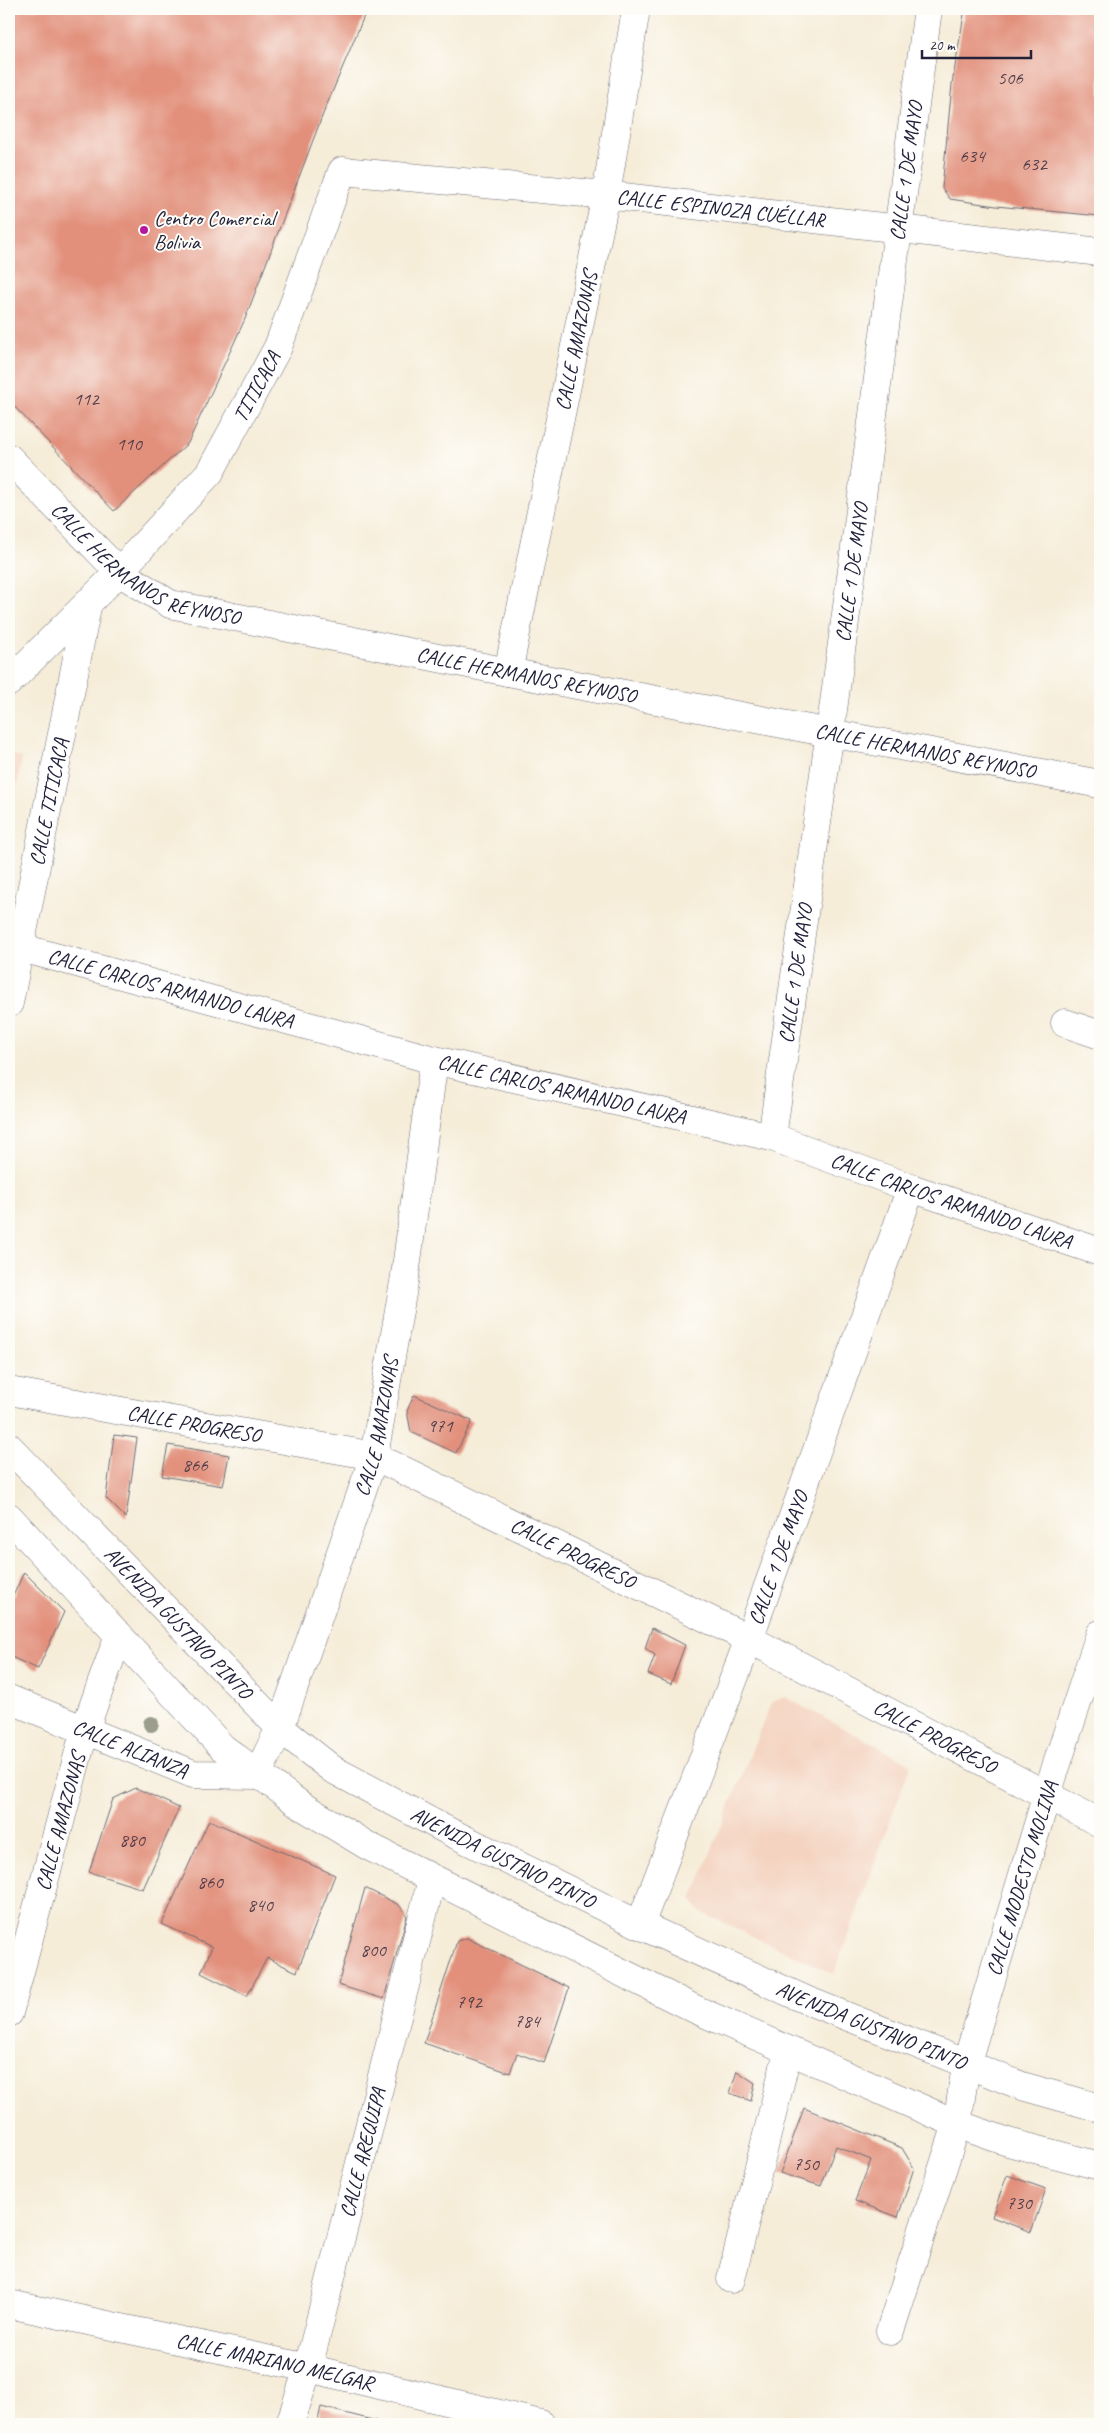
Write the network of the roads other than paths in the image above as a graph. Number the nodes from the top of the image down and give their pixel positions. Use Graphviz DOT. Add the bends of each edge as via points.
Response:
graph roads {
  1 [pos="636,9"];
  2 [pos="928,9"];
  3 [pos="342,171"];
  4 [pos="606,195"];
  5 [pos="898,230"];
  6 [pos="1100,252"];
  7 [pos="9,458"];
  8 [pos="119,572"];
  9 [pos="88,602"];
  10 [pos="508,672"];
  11 [pos="9,682"];
  12 [pos="830,732"];
  13 [pos="1100,784"];
  14 [pos="18,947"];
  15 [pos="9,1002"];
  16 [pos="1065,1023"];
  17 [pos="1100,1035"];
  18 [pos="434,1060"];
  19 [pos="772,1137"];
  20 [pos="911,1188"];
  21 [pos="1100,1252"];
  22 [pos="9,1391"];
  23 [pos="9,1447"];
  24 [pos="374,1456"];
  25 [pos="9,1517"];
  26 [pos="1100,1634"];
  27 [pos="119,1635"];
  28 [pos="749,1639"];
  29 [pos="9,1699"];
  30 [pos="280,1728"];
  31 [pos="85,1729"];
  32 [pos="257,1775"];
  33 [pos="1047,1794"];
  34 [pos="1100,1823"];
  35 [pos="432,1879"];
  36 [pos="640,1925"];
  37 [pos="9,2013"];
  38 [pos="788,2051"];
  39 [pos="966,2065"];
  40 [pos="1100,2108"];
  41 [pos="957,2124"];
  42 [pos="1100,2166"];
  43 [pos="731,2279"];
  44 [pos="9,2304"];
  45 [pos="890,2331"];
  46 [pos="308,2368"];
  47 [pos="290,2424"];
  48 [pos="541,2424"];
  1 -- 4 [label="street, CALLE AMAZONAS"];
  2 -- 5 [label="street, CALLE 1 DE MAYO"];
  3 -- 4 [label="street, CALLE ESPINOZA CUÉLLAR"];
  3 -- 8 [label="street, TITICACA" via="278,347 210,472"];
  4 -- 5 [label="street, CALLE ESPINOZA CUÉLLAR"];
  4 -- 10 [label="street, CALLE AMAZONAS"];
  5 -- 6 [label="street, CALLE ESPINOZA CUÉLLAR"];
  5 -- 12 [label="street, CALLE 1 DE MAYO"];
  7 -- 8 [label="street, CALLE HERMANOS REYNOSO"];
  8 -- 9 [label="street, TITICACA"];
  8 -- 10 [label="street, CALLE HERMANOS REYNOSO" via="170,604"];
  9 -- 11 [label="street, TITICACA"];
  9 -- 14 [label="street, CALLE TITICACA"];
  10 -- 12 [label="street, CALLE HERMANOS REYNOSO"];
  12 -- 13 [label="street, CALLE HERMANOS REYNOSO"];
  12 -- 19 [label="street, CALLE 1 DE MAYO"];
  14 -- 15 [label="street, CALLE TITICACA"];
  14 -- 18 [label="street, CALLE CARLOS ARMANDO LAURA"];
  16 -- 17 [label="street"];
  18 -- 19 [label="street, CALLE CARLOS ARMANDO LAURA"];
  18 -- 24 [label="street, CALLE AMAZONAS" via="405,1276"];
  19 -- 20 [label="street, CALLE CARLOS ARMANDO LAURA"];
  20 -- 21 [label="street, CALLE CARLOS ARMANDO LAURA"];
  20 -- 28 [label="street, CALLE 1 DE MAYO"];
  22 -- 24 [label="street, CALLE PROGRESO"];
  23 -- 30 [label="street, AVENIDA GUSTAVO PINTO"];
  24 -- 28 [label="street, CALLE PROGRESO"];
  24 -- 30 [label="street, CALLE AMAZONAS"];
  25 -- 27 [label="street"];
  26 -- 33 [label="street, CALLE MODESTO MOLINA"];
  27 -- 31 [label="street, CALLE AMAZONAS"];
  27 -- 32 [label="street" via="223,1748"];
  28 -- 33 [label="street, CALLE PROGRESO"];
  28 -- 36 [label="street, CALLE 1 DE MAYO"];
  29 -- 31 [label="street, CALLE ALIANZA"];
  30 -- 32 [label="street, CALLE AMAZONAS"];
  30 -- 36 [label="street, AVENIDA GUSTAVO PINTO" via="332,1769 450,1832"];
  31 -- 32 [label="street, CALLE ALIANZA" via="193,1774"];
  31 -- 37 [label="street, CALLE AMAZONAS"];
  32 -- 35 [label="street" via="368,1846"];
  33 -- 34 [label="street, CALLE PROGRESO"];
  33 -- 39 [label="street, CALLE MODESTO MOLINA"];
  35 -- 38 [label="street" via="697,2010"];
  35 -- 46 [label="street, CALLE AREQUIPA"];
  36 -- 39 [label="street, AVENIDA GUSTAVO PINTO" via="806,2000"];
  38 -- 41 [label="street"];
  38 -- 43 [label="street"];
  39 -- 40 [label="street, AVENIDA GUSTAVO PINTO" via="1022,2086"];
  39 -- 41 [label="street, CALLE MODESTO MOLINA"];
  41 -- 42 [label="street" via="1008,2142"];
  41 -- 45 [label="street, CALLE MODESTO MOLINA"];
  44 -- 46 [label="street, CALLE MARIANO MELGAR"];
  46 -- 47 [label="street, CALLE AREQUIPA"];
  46 -- 48 [label="street, CALLE MARIANO MELGAR"];
}
